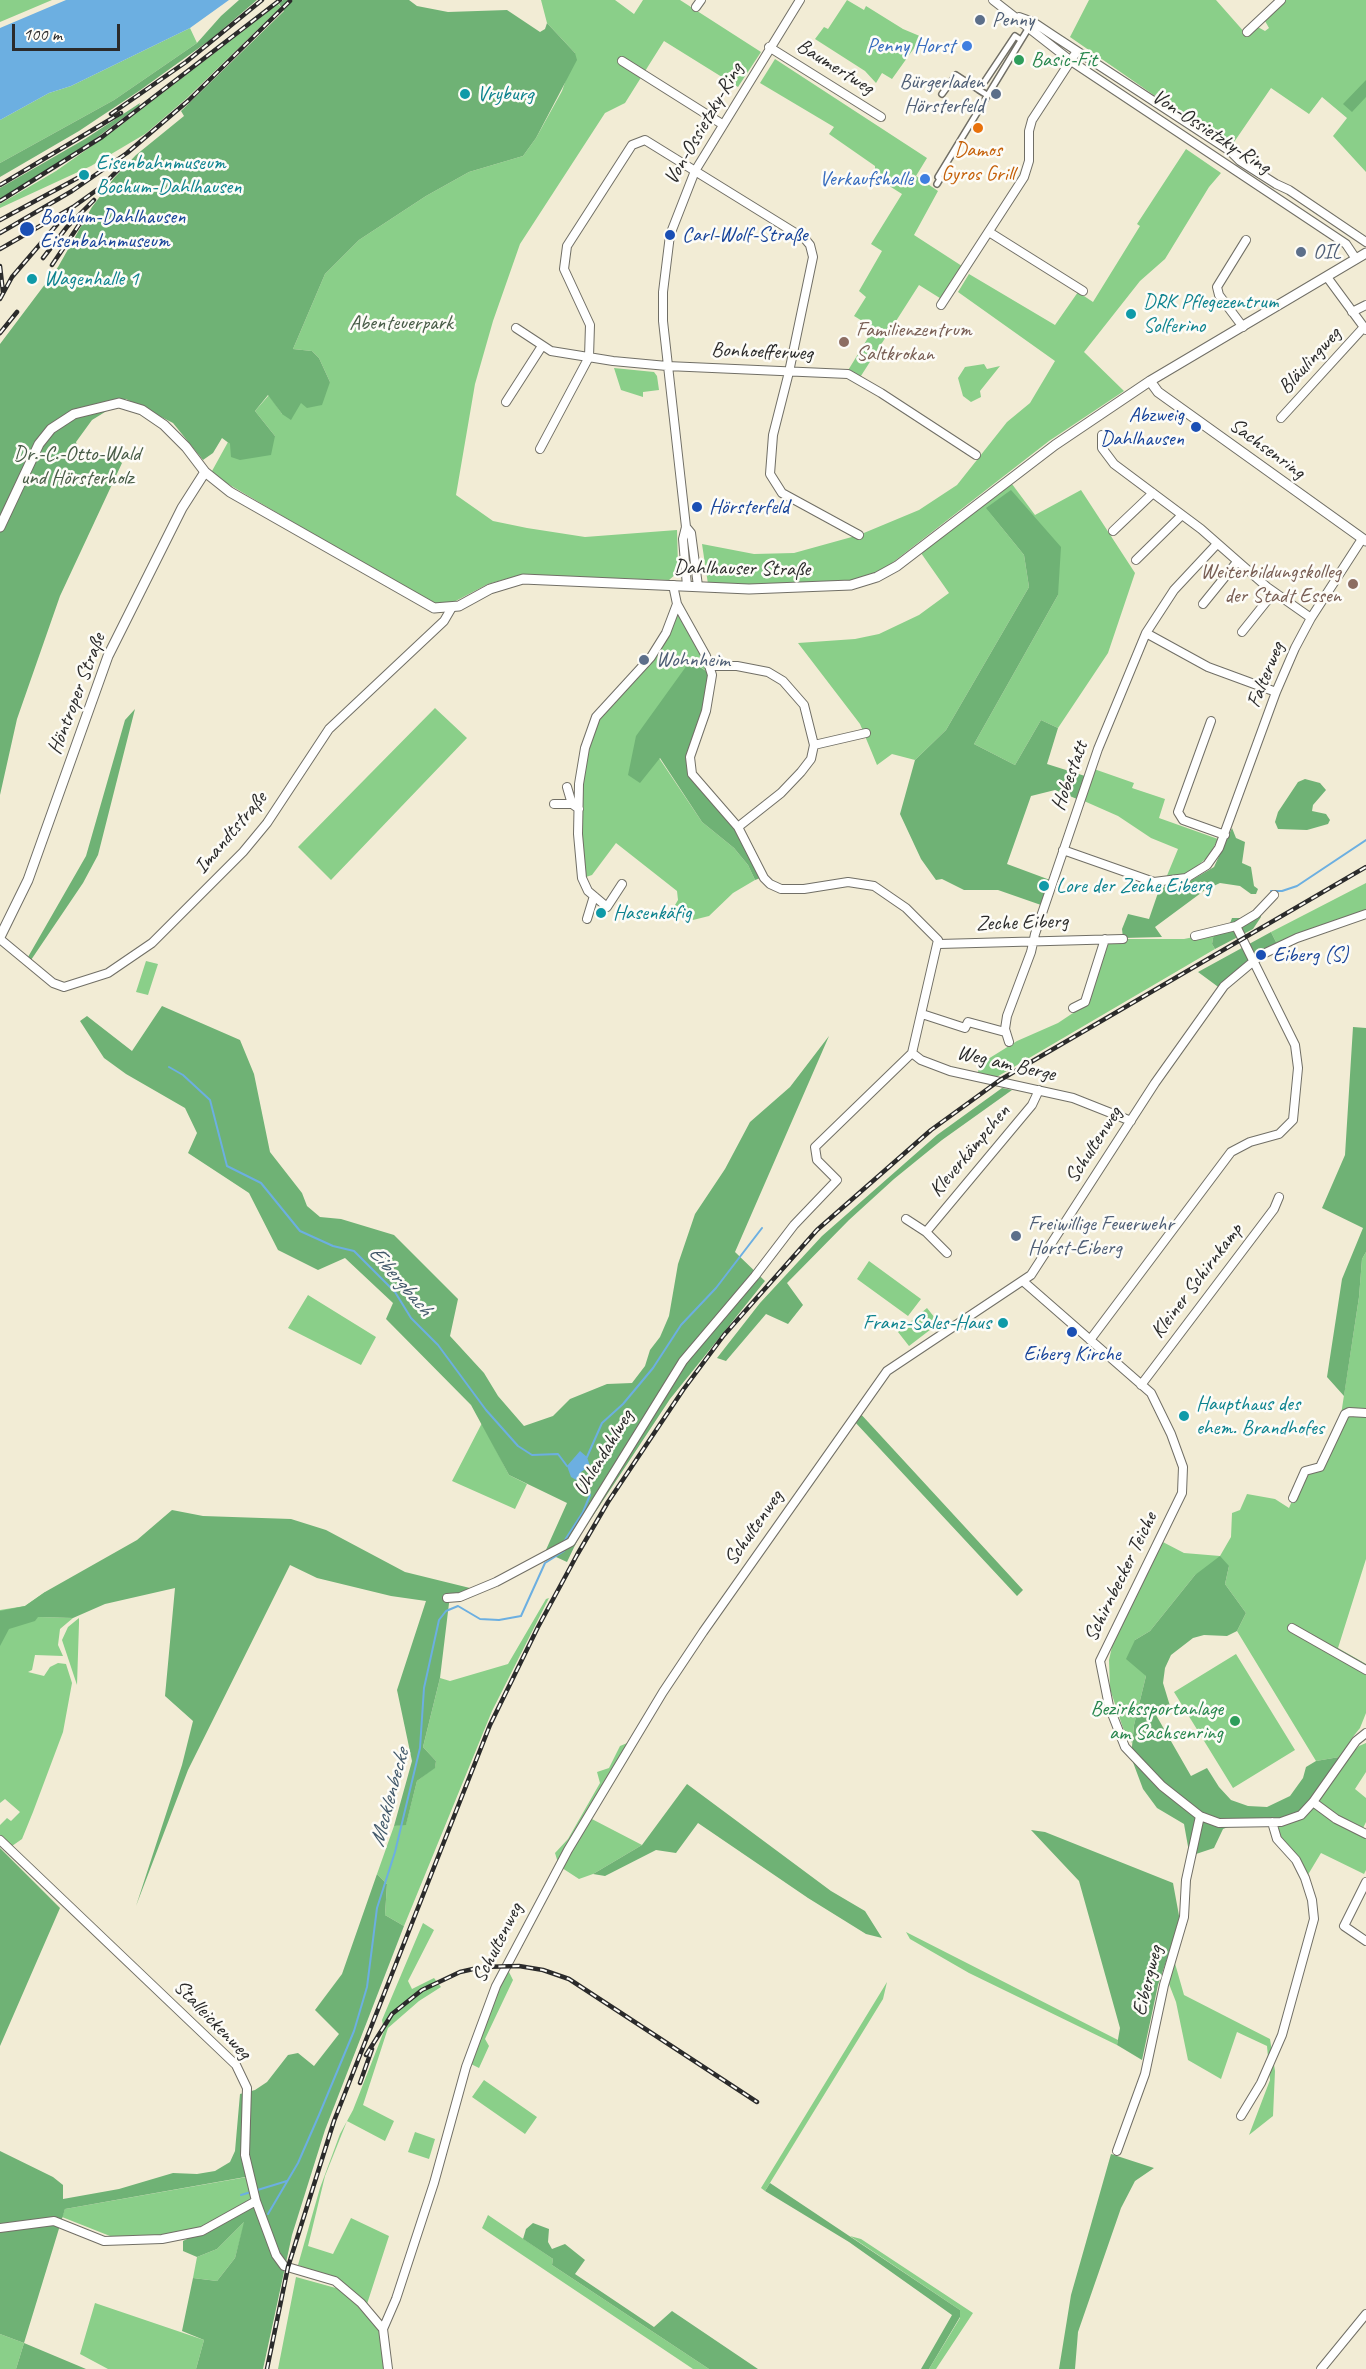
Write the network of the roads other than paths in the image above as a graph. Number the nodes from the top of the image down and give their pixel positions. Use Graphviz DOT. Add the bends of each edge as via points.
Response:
graph roads {
  1 [pos="800,0"];
  2 [pos="993,0"];
  3 [pos="1281,0"];
  4 [pos="1015,15"];
  5 [pos="1028,29"];
  6 [pos="1247,32"];
  7 [pos="1021,40"];
  8 [pos="769,47"];
  9 [pos="1077,51"];
  10 [pos="622,61"];
  11 [pos="1071,61"];
  12 [pos="979,90"];
  13 [pos="942,94"];
  14 [pos="987,95"];
  15 [pos="881,117"];
  16 [pos="722,124"];
  17 [pos="695,171"];
  18 [pos="939,182"];
  19 [pos="989,232"];
  20 [pos="1246,240"];
  21 [pos="1366,242"];
  22 [pos="1366,253"];
  23 [pos="1356,259"];
  24 [pos="1328,277"];
  25 [pos="1083,291"];
  26 [pos="941,304"];
  27 [pos="1366,305"];
  28 [pos="1352,312"];
  29 [pos="1243,327"];
  30 [pos="516,328"];
  31 [pos="1365,328"];
  32 [pos="542,346"];
  33 [pos="589,357"];
  34 [pos="667,366"];
  35 [pos="789,372"];
  36 [pos="1150,381"];
  37 [pos="506,402"];
  38 [pos="1281,418"];
  39 [pos="1102,435"];
  40 [pos="540,449"];
  41 [pos="976,455"];
  42 [pos="205,472"];
  43 [pos="1153,493"];
  44 [pos="1182,515"];
  45 [pos="0,527"];
  46 [pos="686,527"];
  47 [pos="1113,531"];
  48 [pos="859,535"];
  49 [pos="1364,540"];
  50 [pos="1216,545"];
  51 [pos="1136,560"];
  52 [pos="1236,562"];
  53 [pos="674,585"];
  54 [pos="687,586"];
  55 [pos="698,586"];
  56 [pos="1274,592"];
  57 [pos="677,604"];
  58 [pos="1203,604"];
  59 [pos="451,609"];
  60 [pos="1311,618"];
  61 [pos="1242,632"];
  62 [pos="1146,633"];
  63 [pos="710,666"];
  64 [pos="1276,692"];
  65 [pos="1211,722"];
  66 [pos="866,733"];
  67 [pos="814,745"];
  68 [pos="567,787"];
  69 [pos="554,804"];
  70 [pos="575,807"];
  71 [pos="738,828"];
  72 [pos="1224,835"];
  73 [pos="1063,850"];
  74 [pos="621,884"];
  75 [pos="1274,895"];
  76 [pos="594,896"];
  77 [pos="1366,914"];
  78 [pos="587,919"];
  79 [pos="1236,926"];
  80 [pos="1195,936"];
  81 [pos="0,938"];
  82 [pos="1105,939"];
  83 [pos="1123,939"];
  84 [pos="1034,941"];
  85 [pos="939,944"];
  86 [pos="1253,959"];
  87 [pos="1073,1008"];
  88 [pos="922,1014"];
  89 [pos="1005,1032"];
  90 [pos="1009,1042"];
  91 [pos="912,1053"];
  92 [pos="1039,1090"];
  93 [pos="1131,1121"];
  94 [pos="1279,1197"];
  95 [pos="906,1219"];
  96 [pos="926,1232"];
  97 [pos="947,1252"];
  98 [pos="1024,1282"];
  99 [pos="1090,1340"];
  100 [pos="1141,1385"];
  101 [pos="1366,1413"];
  102 [pos="1293,1498"];
  103 [pos="447,1598"];
  104 [pos="1292,1628"];
  105 [pos="1366,1670"];
  106 [pos="1366,1733"];
  107 [pos="1313,1802"];
  108 [pos="1200,1816"];
  109 [pos="1272,1822"];
  110 [pos="1366,1834"];
  111 [pos="0,1840"];
  112 [pos="1366,1882"];
  113 [pos="1366,1941"];
  114 [pos="1241,2116"];
  115 [pos="1117,2151"];
  116 [pos="254,2194"];
  117 [pos="0,2228"];
  118 [pos="1366,2313"];
  119 [pos="383,2329"];
  120 [pos="388,2369"];
  121 [pos="1321,2369"];
  1 -- 8 [label="street, Von-Ossietzky-Ring"];
  2 -- 4 [label="street, Von-Ossietzky-Ring"];
  3 -- 6 [label="street"];
  4 -- 5 [label="street, Von-Ossietzky-Ring"];
  4 -- 9 [label="street, Von-Ossietzky-Ring"];
  5 -- 7 [label="street"];
  5 -- 11 [label="street, Von-Ossietzky-Ring"];
  7 -- 12 [label="street" via="1015,36"];
  7 -- 14 [label="street"];
  8 -- 15 [label="street, Baumertweg"];
  8 -- 16 [label="street, Von-Ossietzky-Ring"];
  9 -- 11 [label="street"];
  9 -- 21 [label="street, Von-Ossietzky-Ring"];
  10 -- 16 [label="street"];
  11 -- 19 [label="street" via="1032,120 1027,172"];
  11 -- 23 [label="street, Von-Ossietzky-Ring" via="1346,244"];
  12 -- 13 [label="street" via="956,75"];
  12 -- 14 [label="street"];
  14 -- 18 [label="street" via="938,177"];
  16 -- 17 [label="street, Von-Ossietzky-Ring"];
  17 -- 33 [label="street" via="651,143 636,142 574,234 565,254 564,269 590,325"];
  17 -- 34 [label="street, Von-Ossietzky-Ring" via="670,235 663,292"];
  17 -- 35 [label="street" via="810,245 813,257"];
  19 -- 25 [label="street"];
  19 -- 26 [label="street"];
  20 -- 29 [label="street" via="1217,286 1219,295"];
  22 -- 23 [label="street, Dahlhauser Straße"];
  23 -- 24 [label="street, Dahlhauser Straße"];
  24 -- 28 [label="street"];
  24 -- 29 [label="street, Dahlhauser Straße"];
  27 -- 28 [label="street"];
  28 -- 31 [label="street"];
  29 -- 36 [label="street, Dahlhauser Straße"];
  30 -- 32 [label="street, Bonhoefferweg"];
  31 -- 38 [label="street, Bläulingweg"];
  32 -- 33 [label="street, Bonhoefferweg"];
  32 -- 37 [label="street"];
  33 -- 34 [label="street, Bonhoefferweg"];
  33 -- 40 [label="street"];
  34 -- 35 [label="street, Bonhoefferweg"];
  34 -- 46 [label="street, Von-Ossietzky-Ring"];
  35 -- 41 [label="street, Bonhoefferweg" via="853,376"];
  35 -- 48 [label="street" via="773,435 770,474 774,484 782,493"];
  36 -- 49 [label="street, Sachsenring" via="1158,392"];
  36 -- 55 [label="street, Dahlhauser Straße" via="1055,446 916,553 877,577 851,585 814,588"];
  39 -- 43 [label="street" via="1106,456"];
  42 -- 45 [label="street" via="179,438 151,415 131,405 119,403 74,414 56,424 39,444"];
  42 -- 59 [label="street" via="249,503 416,599 434,608"];
  42 -- 81 [label="street, Höntroper Straße" via="182,508 108,656 28,880"];
  43 -- 44 [label="street"];
  43 -- 47 [label="street"];
  44 -- 50 [label="street"];
  44 -- 51 [label="street"];
  46 -- 54 [label="street, Von-Ossietzky-Ring" via="683,539"];
  46 -- 55 [label="street, Von-Ossietzky-Ring" via="691,533"];
  49 -- 60 [label="street, Falterweg"];
  50 -- 52 [label="street"];
  50 -- 62 [label="street, Hobestatt" via="1181,581"];
  52 -- 56 [label="street"];
  52 -- 58 [label="street"];
  53 -- 54 [label="street, Dahlhauser Straße"];
  53 -- 57 [label="street"];
  53 -- 59 [label="street, Dahlhauser Straße" via="523,579 490,589"];
  54 -- 55 [label="street, Dahlhauser Straße"];
  56 -- 60 [label="street"];
  56 -- 61 [label="street"];
  57 -- 63 [label="street"];
  57 -- 70 [label="street" via="660,643 596,717"];
  59 -- 81 [label="street, Imandtstraße" via="444,621 329,729 255,838 152,943 108,973 64,987 53,983"];
  60 -- 64 [label="street, Falterweg"];
  62 -- 64 [label="street" via="1208,667"];
  62 -- 73 [label="street, Hobestatt" via="1098,749"];
  63 -- 67 [label="street" via="768,672 783,681 804,705"];
  63 -- 71 [label="street" via="711,692 690,766 697,780"];
  64 -- 72 [label="street, Falterweg"];
  65 -- 72 [label="street" via="1178,812 1183,820"];
  66 -- 67 [label="street"];
  67 -- 71 [label="street" via="811,759 794,779"];
  68 -- 70 [label="street"];
  69 -- 70 [label="street"];
  70 -- 76 [label="street" via="582,878"];
  71 -- 85 [label="street" via="770,884 781,889 848,882 874,886 906,908 936,936"];
  72 -- 73 [label="street, Falterweg" via="1202,870 1168,882 1148,880"];
  73 -- 84 [label="street, Hobestatt"];
  74 -- 76 [label="street" via="607,907"];
  75 -- 79 [label="street" via="1256,914"];
  76 -- 78 [label="street"];
  77 -- 86 [label="street, Schultenweg" via="1296,938"];
  79 -- 80 [label="street"];
  79 -- 86 [label="street"];
  82 -- 83 [label="street, Zeche Eiberg"];
  82 -- 84 [label="street, Zeche Eiberg"];
  82 -- 87 [label="street" via="1085,1002"];
  84 -- 85 [label="street, Zeche Eiberg"];
  84 -- 89 [label="street, Hobestatt"];
  85 -- 88 [label="street"];
  86 -- 93 [label="street, Schultenweg" via="1209,1004"];
  86 -- 99 [label="street" via="1295,1045 1298,1068 1293,1120 1280,1134 1231,1152"];
  88 -- 89 [label="street, Weg am Berge" via="965,1028 968,1022"];
  88 -- 91 [label="street"];
  89 -- 90 [label="street"];
  91 -- 92 [label="street, Weg am Berge" via="950,1071"];
  91 -- 103 [label="street, Uhlendahlweg" via="815,1148 817,1160 837,1180 794,1225 683,1361 578,1534 564,1547 496,1582 460,1597"];
  92 -- 93 [label="street, Weg am Berge" via="1073,1098"];
  92 -- 96 [label="street, Kleverkämpchen" via="1032,1105"];
  93 -- 98 [label="street, Schultenweg"];
  94 -- 100 [label="street, Kleiner Schirnkamp" via="1274,1209"];
  95 -- 96 [label="street"];
  96 -- 97 [label="street"];
  98 -- 99 [label="street, Schirnbecker Teiche"];
  98 -- 119 [label="street, Schultenweg" via="887,1371 703,1632 645,1722 560,1864 486,2009 455,2101 434,2183"];
  99 -- 100 [label="street, Schirnbecker Teiche"];
  100 -- 108 [label="street, Schirnbecker Teiche" via="1157,1403 1171,1434 1183,1467 1183,1487 1100,1661 1109,1706 1125,1747 1162,1786"];
  101 -- 102 [label="street" via="1345,1414 1320,1467 1305,1471"];
  104 -- 105 [label="street"];
  106 -- 107 [label="street, Schirnbecker Teiche" via="1356,1741"];
  107 -- 109 [label="street, Schirnbecker Teiche" via="1291,1821"];
  107 -- 110 [label="street" via="1336,1820"];
  108 -- 109 [label="street, Schirnbecker Teiche" via="1219,1823"];
  108 -- 115 [label="street, Eibergweg" via="1186,1880 1184,1917 1164,1985 1145,2074"];
  109 -- 114 [label="street" via="1277,1839 1296,1860 1305,1878 1314,1919 1282,2035"];
  111 -- 116 [label="street, Stalleickenweg" via="236,2065 247,2088 245,2155"];
  112 -- 113 [label="street" via="1344,1926"];
  116 -- 117 [label="street" via="202,2231 162,2239 104,2241 54,2221"];
  116 -- 119 [label="street, Stalleickenweg" via="280,2263 335,2281"];
  118 -- 121 [label="street"];
  119 -- 120 [label="street"];
}
